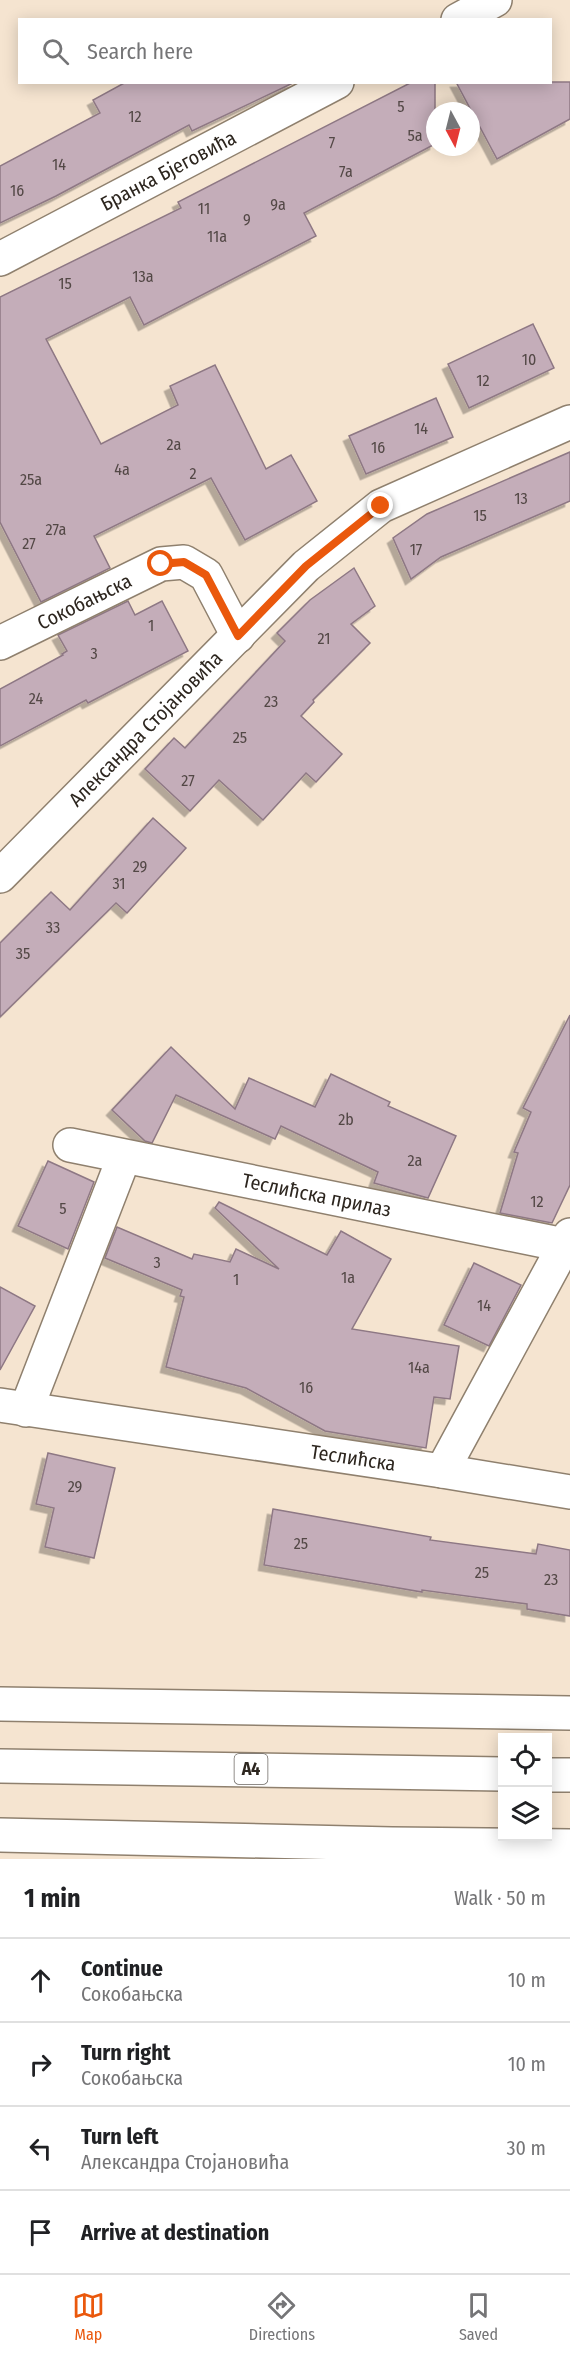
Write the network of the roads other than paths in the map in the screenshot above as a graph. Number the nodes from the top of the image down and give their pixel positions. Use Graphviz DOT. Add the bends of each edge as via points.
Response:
graph roads {
  1 [pos="495,0"];
  2 [pos="462,18"];
  3 [pos="333,84"];
  4 [pos="0,259"];
  5 [pos="570,422"];
  6 [pos="238,636"];
  7 [pos="0,643"];
  8 [pos="0,876"];
  9 [pos="70,1145"];
  10 [pos="124,1157"];
  11 [pos="567,1240"];
  12 [pos="13,1408"];
  13 [pos="442,1471"];
  14 [pos="570,1492"];
  15 [pos="0,1704"];
  16 [pos="570,1713"];
  17 [pos="0,1766"];
  18 [pos="498,1774"];
  19 [pos="552,1775"];
  20 [pos="570,1775"];
  21 [pos="0,1835"];
  22 [pos="570,1846"];
  1 -- 2 [label="main road"];
  3 -- 4 [label="main road, Бранка Бјеговића"];
  5 -- 6 [label="main road, Александра Стојановића" via="381,506 306,566"];
  6 -- 7 [label="main road, Сокобањска" via="206,575 184,562 161,564"];
  6 -- 8 [label="main road, Александра Стојановића"];
  9 -- 10 [label="main road, Теслићска прилаз"];
  10 -- 11 [label="main road, Теслићска прилаз"];
  10 -- 12 [label="main road"];
  11 -- 13 [label="main road"];
  12 -- 13 [label="main road, Теслићска"];
  13 -- 14 [label="main road, Теслићска"];
  15 -- 16 [label="main road"];
  17 -- 18 [label="main road, A4"];
  19 -- 20 [label="main road"];
  21 -- 22 [label="main road"];
}
